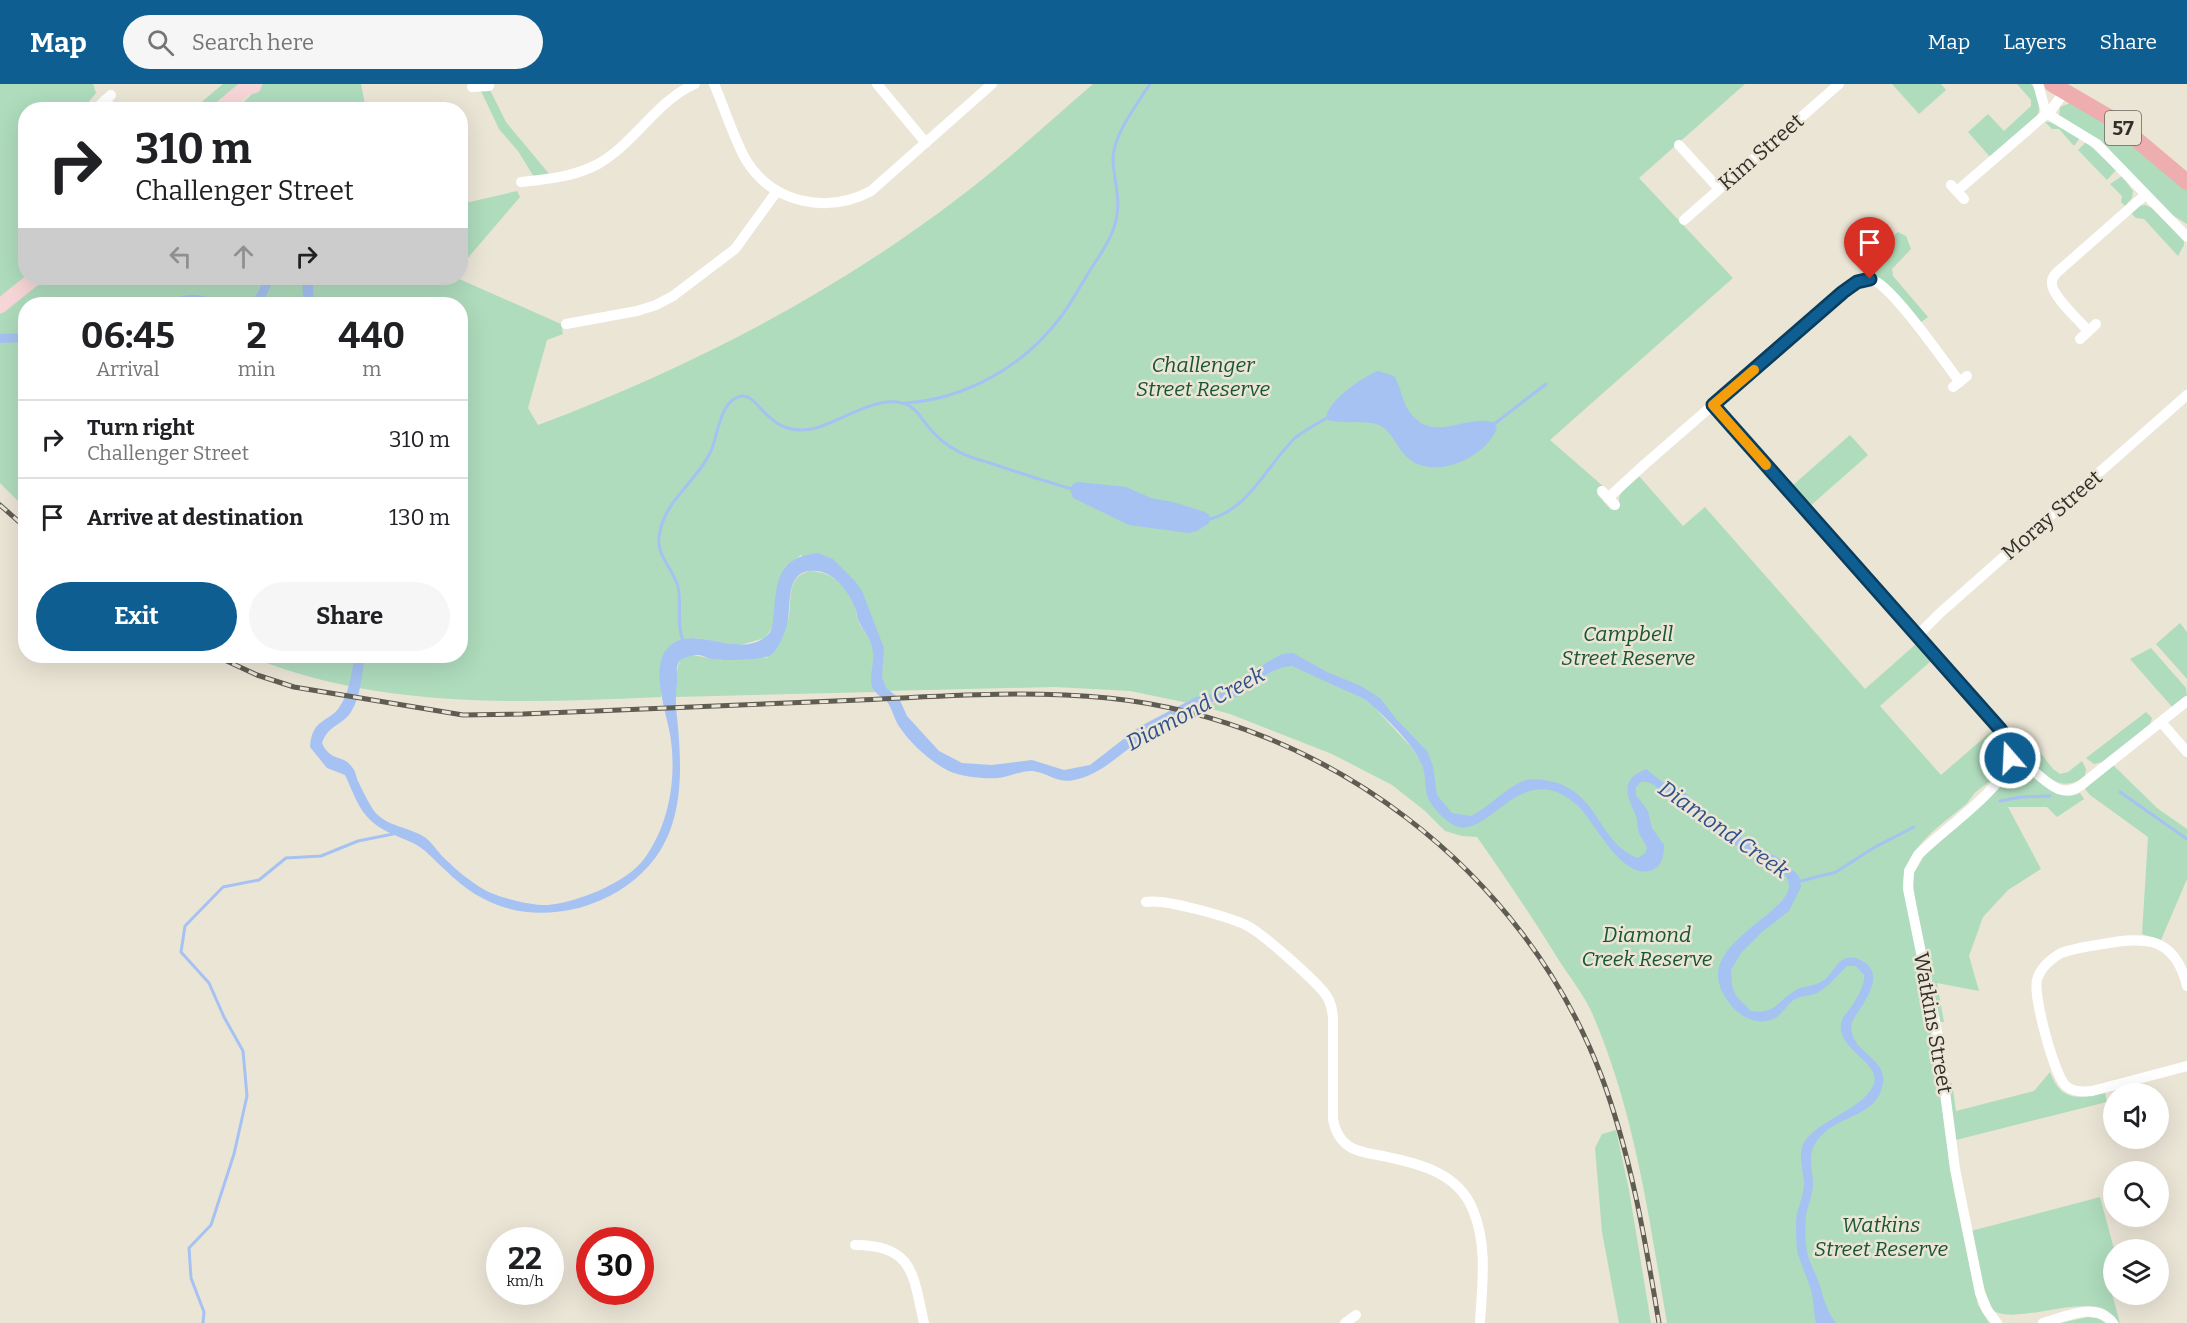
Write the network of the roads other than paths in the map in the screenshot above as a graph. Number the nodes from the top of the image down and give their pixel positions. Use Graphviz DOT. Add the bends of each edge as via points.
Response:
graph roads {
  1 [pos="695,84"];
  2 [pos="714,84"];
  3 [pos="877,84"];
  4 [pos="992,84"];
  5 [pos="1839,84"];
  6 [pos="2038,84"];
  7 [pos="255,85"];
  8 [pos="2058,87"];
  9 [pos="228,102"];
  10 [pos="240,102"];
  11 [pos="2046,113"];
  12 [pos="926,143"];
  13 [pos="1679,145"];
  14 [pos="521,182"];
  15 [pos="2187,182"];
  16 [pos="1719,189"];
  17 [pos="777,191"];
  18 [pos="1957,192"];
  19 [pos="2145,195"];
  20 [pos="1684,220"];
  21 [pos="2187,237"];
  22 [pos="26,285"];
  23 [pos="0,306"];
  24 [pos="566,324"];
  25 [pos="2088,331"];
  26 [pos="1960,382"];
  27 [pos="2187,395"];
  28 [pos="1713,405"];
  29 [pos="1608,498"];
  30 [pos="1917,636"];
  31 [pos="2187,701"];
  32 [pos="2162,722"];
  33 [pos="2187,752"];
  34 [pos="2010,758"];
  35 [pos="1146,902"];
  36 [pos="2187,986"];
  37 [pos="2187,1066"];
  38 [pos="855,1246"];
  39 [pos="2110,1320"];
  40 [pos="924,1323"];
  41 [pos="1480,1323"];
  42 [pos="1997,1323"];
  43 [pos="2043,1323"];
  1 -- 14 [label="street" via="670,98 620,148 597,164 568,175"];
  2 -- 17 [label="street" via="746,160"];
  3 -- 12 [label="street"];
  4 -- 12 [label="street"];
  5 -- 16 [label="street, Kim Street"];
  6 -- 11 [label="street"];
  7 -- 9 [label="street"];
  7 -- 10 [label="street"];
  8 -- 11 [label="street" via="2052,109"];
  8 -- 15 [label="main road, 57" via="2112,119"];
  11 -- 18 [label="street"];
  11 -- 19 [label="street" via="2097,144"];
  12 -- 17 [label="street" via="871,191 851,200 814,203"];
  13 -- 16 [label="street"];
  16 -- 20 [label="street, Kim Street"];
  17 -- 24 [label="street" via="735,249 673,296 637,311"];
  19 -- 21 [label="street"];
  19 -- 25 [label="street" via="2052,279 2056,294"];
  22 -- 23 [label="street"];
  26 -- 28 [label="street" via="1884,288 1875,280 1862,280"];
  27 -- 30 [label="street, Moray Street"];
  28 -- 29 [label="street"];
  28 -- 30 [label="street"];
  30 -- 34 [label="street" via="2000,729 2008,741"];
  31 -- 32 [label="street"];
  32 -- 33 [label="street"];
  32 -- 34 [label="street" via="2071,791 2053,787 2031,768"];
  34 -- 42 [label="street, Watkins Street" via="1990,790 1918,855 1908,880 1937,1031 1961,1202 1980,1293"];
  35 -- 41 [label="street" via="1166,902 1246,925 1326,995 1333,1017 1336,1132 1353,1149 1436,1170 1452,1180 1469,1201 1482,1242"];
  36 -- 37 [label="street" via="2181,968 2168,951 2151,941 2129,939 2071,950 2053,959 2037,981 2037,1000 2056,1071 2069,1088 2092,1091"];
  38 -- 40 [label="street" via="882,1246 904,1261 915,1280"];
  39 -- 43 [label="street" via="2097,1312 2085,1312"];
}
